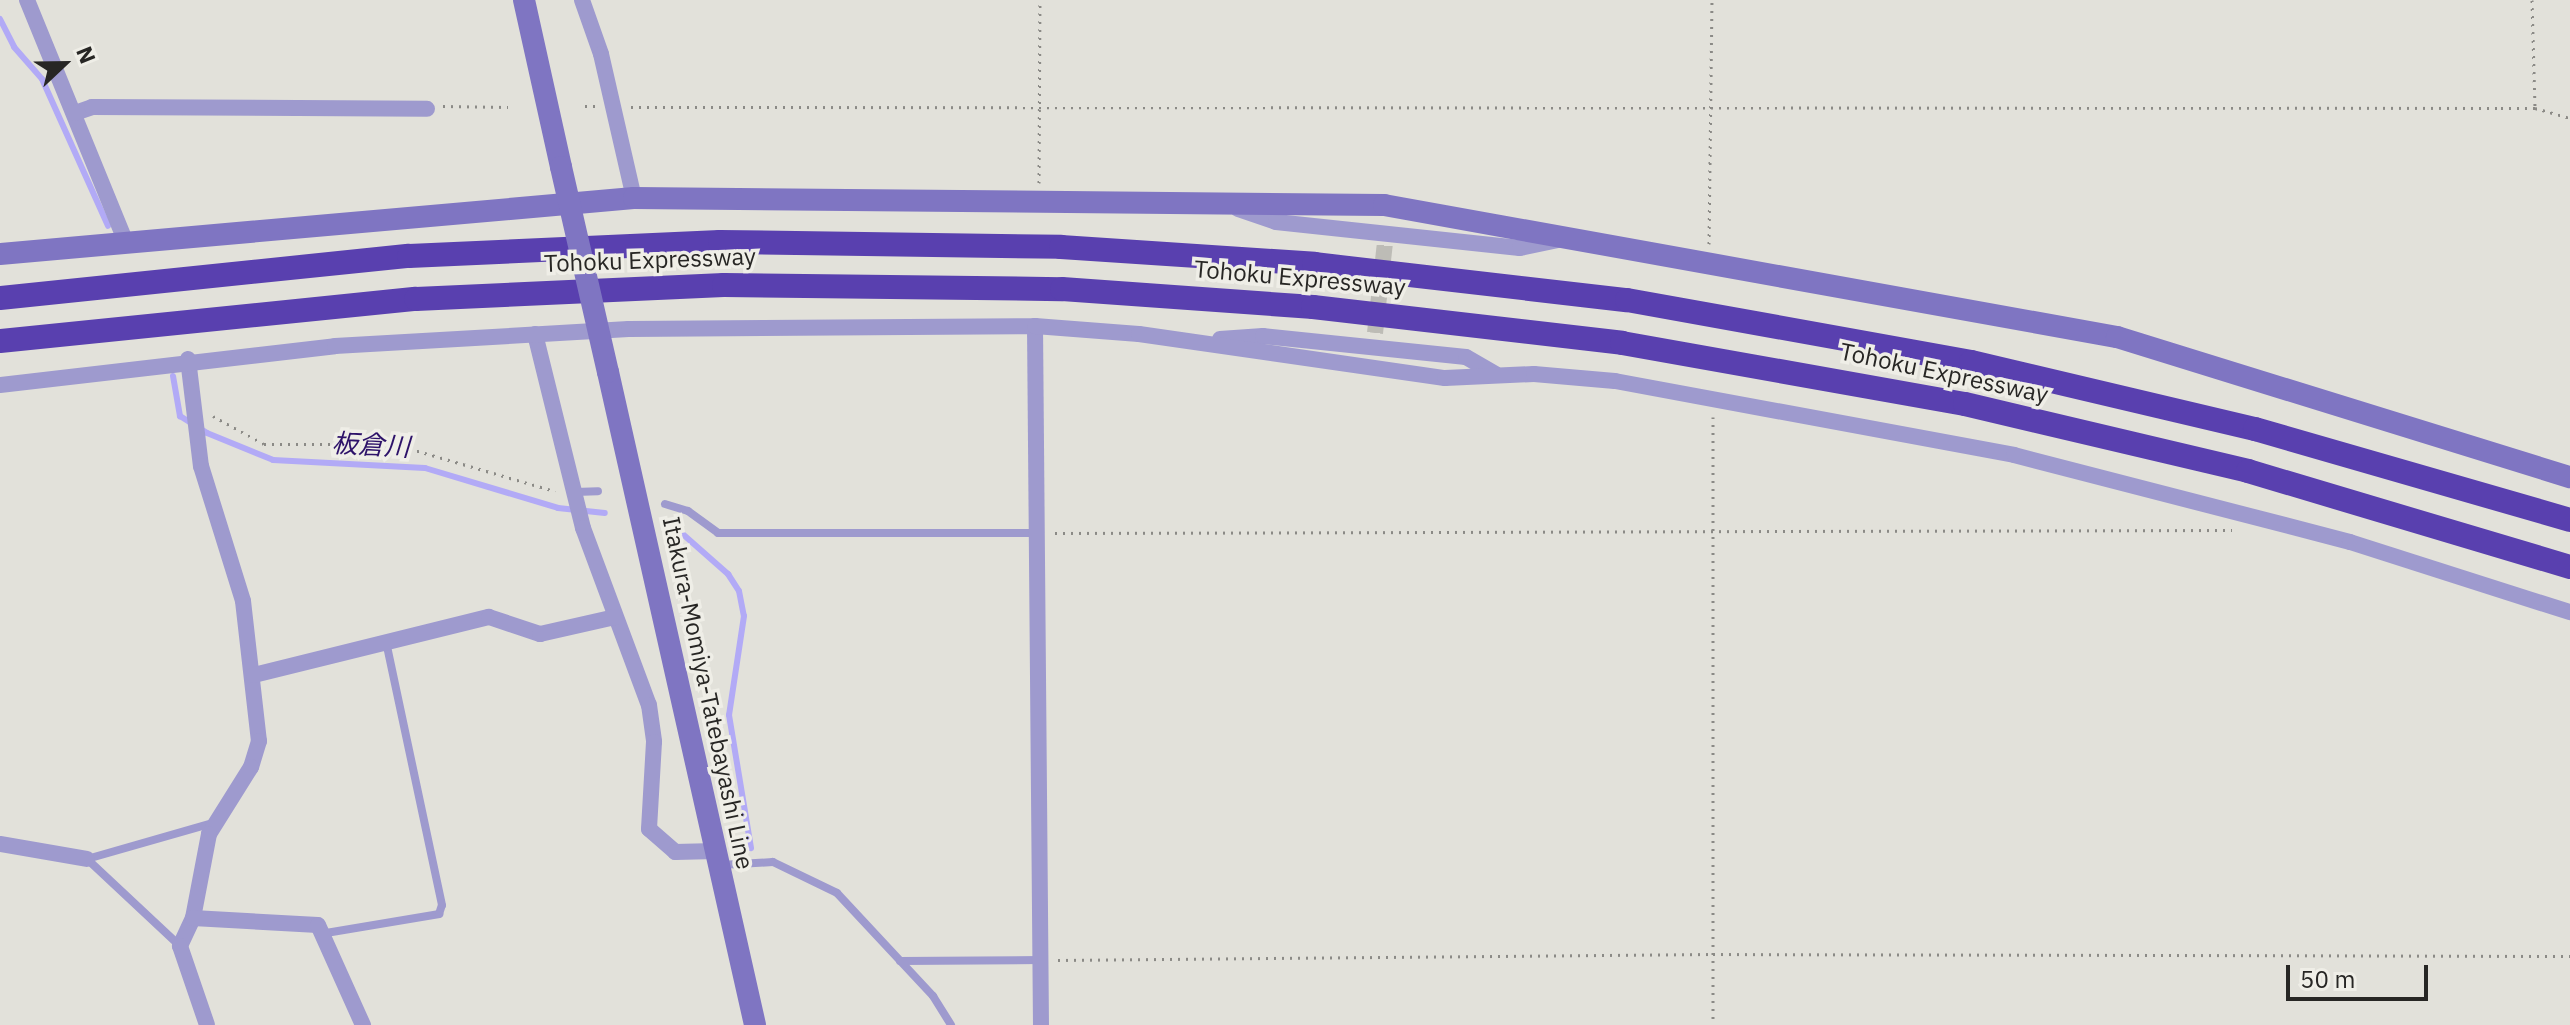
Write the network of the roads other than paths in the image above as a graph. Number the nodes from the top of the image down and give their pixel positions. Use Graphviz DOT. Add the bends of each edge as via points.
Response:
graph roads {
  1 [pos="27,0"];
  2 [pos="524,0"];
  3 [pos="582,0"];
  4 [pos="427,109"];
  5 [pos="75,113"];
  6 [pos="634,198"];
  7 [pos="125,240"];
  8 [pos="0,254"];
  9 [pos="0,298"];
  10 [pos="1035,326"];
  11 [pos="535,334"];
  12 [pos="0,341"];
  13 [pos="1203,341"];
  14 [pos="188,359"];
  15 [pos="1496,375"];
  16 [pos="0,385"];
  17 [pos="2570,477"];
  18 [pos="598,491"];
  19 [pos="575,492"];
  20 [pos="665,504"];
  21 [pos="2570,520"];
  22 [pos="1040,533"];
  23 [pos="2570,567"];
  24 [pos="2570,612"];
  25 [pos="615,617"];
  26 [pos="386,642"];
  27 [pos="254,675"];
  28 [pos="216,822"];
  29 [pos="0,844"];
  30 [pos="718,858"];
  31 [pos="87,859"];
  32 [pos="193,918"];
  33 [pos="326,933"];
  34 [pos="180,946"];
  35 [pos="1042,960"];
  36 [pos="900,961"];
  37 [pos="207,1025"];
  38 [pos="363,1025"];
  39 [pos="755,1025"];
  40 [pos="951,1025"];
  41 [pos="1041,1025"];
  1 -- 5 [label="street"];
  2 -- 30 [label="street, Itakura-Momiya-Tatebayashi Line, bridge"];
  3 -- 6 [label="street"];
  4 -- 5 [label="street" via="92,107"];
  5 -- 7 [label="street"];
  6 -- 7 [label="street"];
  6 -- 17 [label="street" via="1384,205 1457,215 1558,240 2117,337"];
  7 -- 8 [label="street"];
  9 -- 21 [label="highway, Tohoku Expressway" via="393,257 720,242 1046,246 1314,264 1627,300 1971,362 2255,429"];
  10 -- 11 [label="street"];
  10 -- 13 [label="street"];
  10 -- 22 [label="street"];
  11 -- 14 [label="street"];
  11 -- 19 [label="street"];
  12 -- 23 [label="highway, Tohoku Expressway" via="384,301 724,285 1062,289 1313,307 1622,343 1965,404 2248,471"];
  13 -- 15 [label="street" via="1277,357 1445,378"];
  13 -- 15 [label="street" via="1263,336 1375,340 1466,357"];
  14 -- 16 [label="street"];
  14 -- 27 [label="street" via="201,466 243,601"];
  15 -- 24 [label="street" via="1615,381 2014,455 2350,542"];
  18 -- 19 [label="lane"];
  19 -- 25 [label="street"];
  20 -- 22 [label="lane" via="688,511 718,533"];
  22 -- 35 [label="street"];
  25 -- 26 [label="street" via="540,634 489,617"];
  25 -- 30 [label="street" via="649,705 654,742 649,829 675,852"];
  26 -- 27 [label="street"];
  26 -- 33 [label="lane" via="442,905 439,914"];
  27 -- 28 [label="street" via="259,741 251,767"];
  28 -- 31 [label="lane"];
  28 -- 32 [label="street" via="209,834"];
  29 -- 31 [label="street"];
  30 -- 36 [label="lane" via="773,862 806,873 837,893"];
  30 -- 39 [label="street, Itakura-Momiya-Tatebayashi Line"];
  31 -- 34 [label="lane"];
  32 -- 33 [label="street" via="306,921"];
  32 -- 34 [label="street"];
  33 -- 38 [label="street" via="337,973"];
  34 -- 37 [label="street"];
  35 -- 36 [label="lane"];
  35 -- 41 [label="street"];
  36 -- 40 [label="lane"];
}
